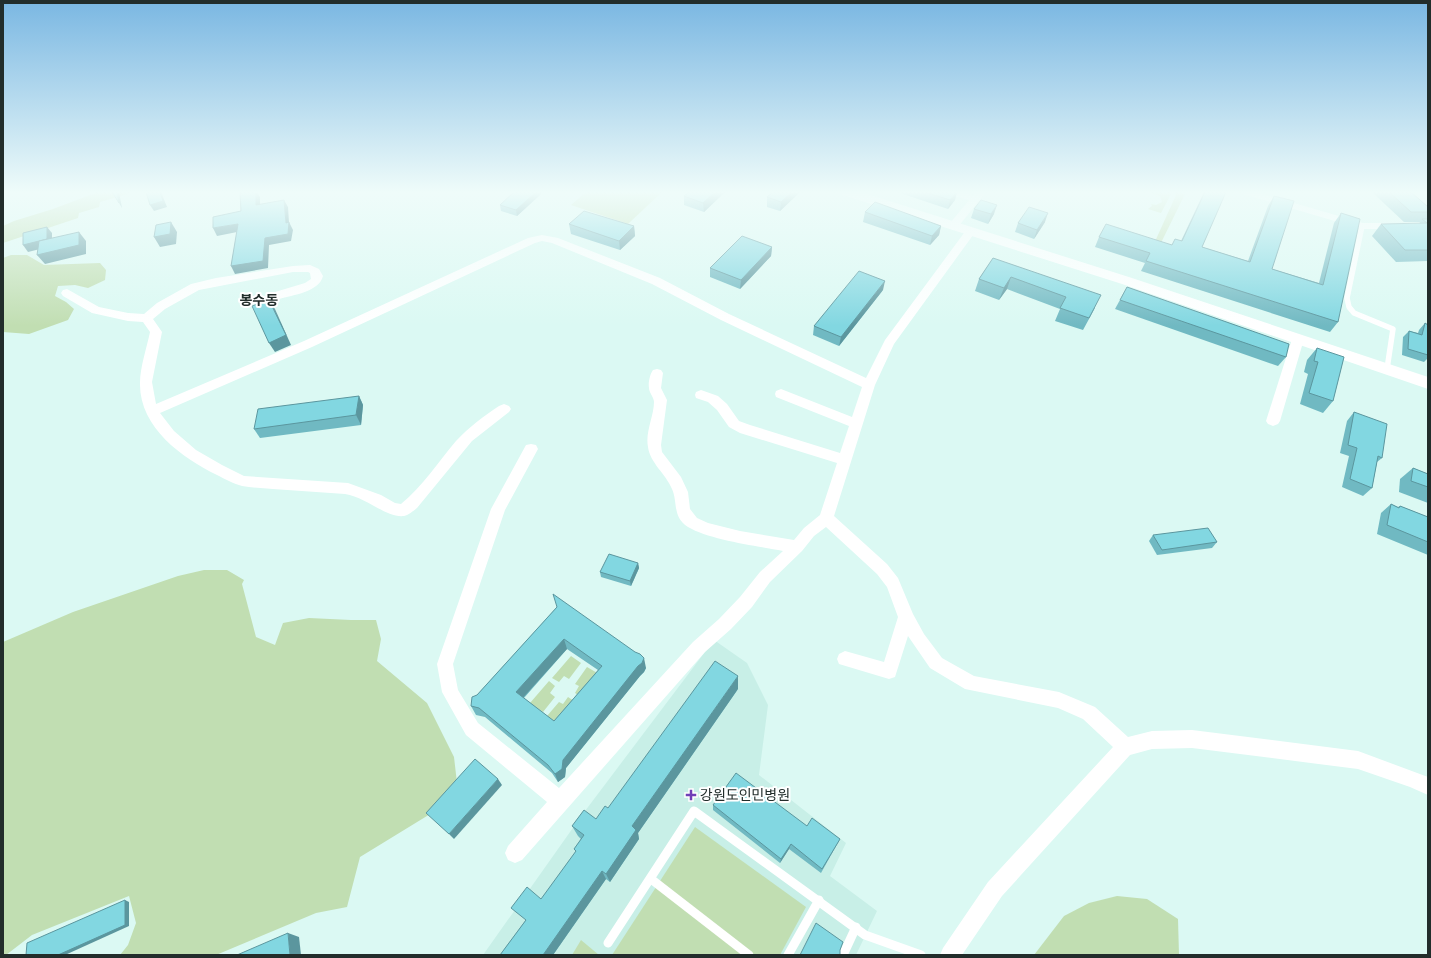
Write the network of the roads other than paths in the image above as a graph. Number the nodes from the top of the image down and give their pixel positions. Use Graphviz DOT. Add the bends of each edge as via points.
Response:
graph roads {
  1 [pos="967,237"];
  2 [pos="988,237"];
  3 [pos="1360,237"];
  4 [pos="67,294"];
  5 [pos="279,295"];
  6 [pos="147,318"];
  7 [pos="1298,339"];
  8 [pos="1387,369"];
  9 [pos="657,373"];
  10 [pos="1428,383"];
  11 [pos="869,384"];
  12 [pos="781,394"];
  13 [pos="701,395"];
  14 [pos="504,409"];
  15 [pos="152,411"];
  16 [pos="1273,421"];
  17 [pos="857,424"];
  18 [pos="531,449"];
  19 [pos="844,460"];
  20 [pos="826,518"];
  21 [pos="797,547"];
  22 [pos="906,616"];
  23 [pos="845,659"];
  24 [pos="1125,747"];
  25 [pos="1428,786"];
  26 [pos="560,801"];
  27 [pos="515,853"];
  28 [pos="650,879"];
  29 [pos="819,900"];
  30 [pos="856,927"];
  31 [pos="608,943"];
  32 [pos="749,955"];
  33 [pos="788,955"];
  34 [pos="843,955"];
  35 [pos="922,955"];
  36 [pos="950,955"];
  1 -- 11 [label="street" via="890,343"];
  2 -- 7 [label="main road"];
  3 -- 8 [label="lane" via="1347,298 1354,313 1393,329"];
  4 -- 6 [label="street" via="96,310"];
  5 -- 6 [label="street" via="309,286 316,281 316,270 293,269 195,287 161,306"];
  6 -- 15 [label="street" via="156,332 146,382"];
  7 -- 8 [label="main road"];
  7 -- 16 [label="street"];
  8 -- 10 [label="main road"];
  9 -- 21 [label="street" via="655,388 661,400 654,445 656,454 681,492 683,511 692,522 705,528"];
  11 -- 15 [label="street" via="725,317 656,281 554,240 542,238 532,240 308,344"];
  11 -- 17 [label="street"];
  12 -- 17 [label="street"];
  13 -- 19 [label="street" via="712,399 722,407 734,424 745,430"];
  14 -- 15 [label="street" via="458,447 414,502 404,510 392,509 376,499 348,489 243,482 201,459 175,440 158,423"];
  17 -- 19 [label="street"];
  18 -- 26 [label="street" via="498,509 445,664 450,692 472,729"];
  19 -- 20 [label="street"];
  20 -- 21 [label="street" via="809,532"];
  20 -- 22 [label="street" via="882,569 893,583"];
  21 -- 26 [label="street" via="765,577 725,624 699,647"];
  22 -- 23 [label="street" via="889,671"];
  22 -- 24 [label="street" via="918,639 936,663 971,683 1059,700 1089,713"];
  24 -- 25 [label="street" via="1152,740 1192,739 1358,760"];
  24 -- 36 [label="street" via="995,889"];
  26 -- 27 [label="street"];
  28 -- 29 [label="lane" via="694,811"];
  28 -- 31 [label="lane"];
  28 -- 32 [label="lane"];
  29 -- 30 [label="lane"];
  29 -- 33 [label="lane"];
  30 -- 34 [label="lane"];
  30 -- 35 [label="lane" via="865,935"];
}
